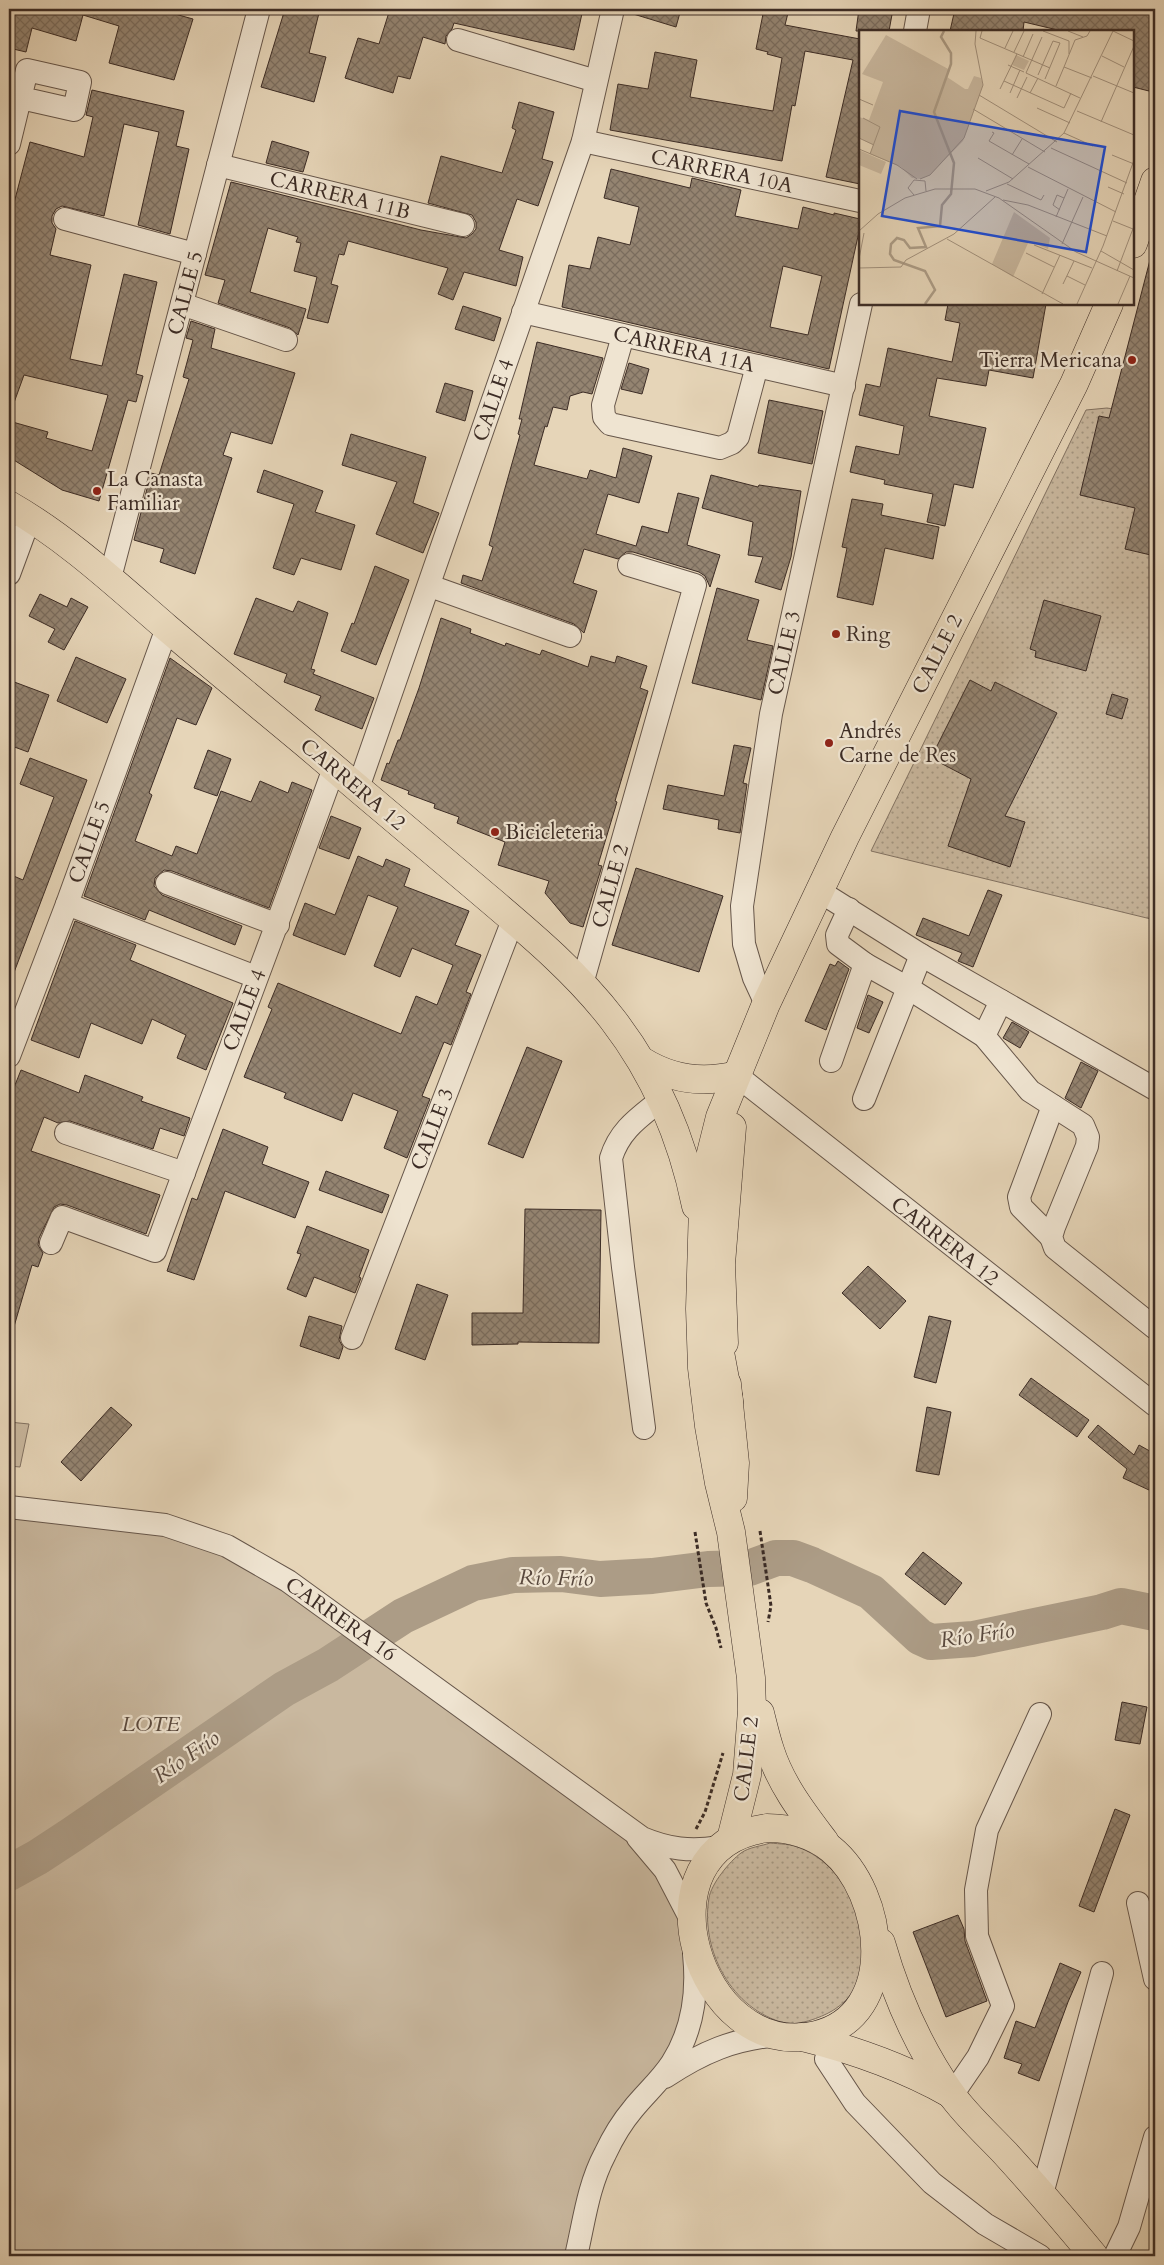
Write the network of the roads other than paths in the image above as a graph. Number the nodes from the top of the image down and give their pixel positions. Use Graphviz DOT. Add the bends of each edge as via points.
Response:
graph roads {
  1 [pos="259,9"];
  2 [pos="613,9"];
  3 [pos="919,9"];
  4 [pos="915,30"];
  5 [pos="458,40"];
  6 [pos="596,81"];
  7 [pos="21,98"];
  8 [pos="11,134"];
  9 [pos="583,141"];
  10 [pos="218,165"];
  11 [pos="1155,181"];
  12 [pos="859,201"];
  13 [pos="65,219"];
  14 [pos="463,226"];
  15 [pos="1134,241"];
  16 [pos="195,254"];
  17 [pos="182,304"];
  18 [pos="861,305"];
  19 [pos="1109,305"];
  20 [pos="523,312"];
  21 [pos="623,336"];
  22 [pos="286,340"];
  23 [pos="757,366"];
  24 [pos="844,386"];
  25 [pos="20,511"];
  26 [pos="629,565"];
  27 [pos="9,574"];
  28 [pos="110,578"];
  29 [pos="430,586"];
  30 [pos="167,628"];
  31 [pos="570,636"];
  32 [pos="334,768"];
  33 [pos="358,788"];
  34 [pos="166,883"];
  35 [pos="819,891"];
  36 [pos="67,904"];
  37 [pos="849,909"];
  38 [pos="513,920"];
  39 [pos="278,925"];
  40 [pos="921,954"];
  41 [pos="866,964"];
  42 [pos="256,977"];
  43 [pos="582,984"];
  44 [pos="908,988"];
  45 [pos="1002,1001"];
  46 [pos="766,1004"];
  47 [pos="984,1036"];
  48 [pos="9,1056"];
  49 [pos="642,1061"];
  50 [pos="831,1061"];
  51 [pos="736,1075"];
  52 [pos="1155,1089"];
  53 [pos="662,1099"];
  54 [pos="864,1099"];
  55 [pos="1053,1106"];
  56 [pos="66,1133"];
  57 [pos="184,1173"];
  58 [pos="1051,1237"];
  59 [pos="51,1243"];
  60 [pos="701,1251"];
  61 [pos="1155,1328"];
  62 [pos="352,1338"];
  63 [pos="728,1401"];
  64 [pos="1155,1405"];
  65 [pos="644,1428"];
  66 [pos="719,1483"];
  67 [pos="9,1507"];
  68 [pos="731,1532"];
  69 [pos="751,1678"];
  70 [pos="1040,1714"];
  71 [pos="630,1830"];
  72 [pos="725,1843"];
  73 [pos="829,1848"];
  74 [pos="1138,1903"];
  75 [pos="873,1918"];
  76 [pos="692,1927"];
  77 [pos="1102,1973"];
  78 [pos="1155,1979"];
  79 [pos="789,2036"];
  80 [pos="826,2059"];
  81 [pos="654,2084"];
  82 [pos="952,2095"];
  83 [pos="1155,2137"];
  84 [pos="1042,2194"];
  85 [pos="576,2256"];
  86 [pos="1040,2256"];
  87 [pos="1094,2256"];
  88 [pos="1115,2256"];
  1 -- 10 [label="street, CALLE 5"];
  2 -- 6 [label="street, CALLE 4"];
  3 -- 4 [label="street"];
  5 -- 6 [label="street"];
  6 -- 9 [label="street, CALLE 4"];
  7 -- 8 [label="street"];
  9 -- 12 [label="street, CARRERA 10A"];
  9 -- 20 [label="street, CALLE 4"];
  10 -- 14 [label="street, CARRERA 11B"];
  10 -- 16 [label="street, CALLE 5"];
  11 -- 15 [label="main road"];
  13 -- 16 [label="street"];
  16 -- 17 [label="street, CALLE 5"];
  17 -- 22 [label="street"];
  17 -- 28 [label="street, CALLE 5"];
  18 -- 24 [label="street, CALLE 3"];
  19 -- 35 [label="main road, CALLE 2" via="1074,384"];
  20 -- 21 [label="street, CARRERA 11A"];
  20 -- 29 [label="street, CALLE 4"];
  21 -- 23 [label="street, CARRERA 11A"];
  21 -- 23 [label="street" via="602,405 604,417 610,424 720,448 738,437"];
  23 -- 24 [label="street, CARRERA 11A"];
  24 -- 46 [label="street, CALLE 3" via="771,714 742,906 744,944"];
  25 -- 27 [label="street"];
  25 -- 28 [label="main road, CARRERA 12"];
  26 -- 43 [label="street, CALLE 2" via="695,585"];
  28 -- 30 [label="main road, CARRERA 12"];
  29 -- 31 [label="street"];
  29 -- 33 [label="street, CALLE 4"];
  30 -- 32 [label="main road, CARRERA 12"];
  30 -- 36 [label="street, CALLE 5"];
  32 -- 33 [label="main road, CARRERA 12"];
  32 -- 39 [label="street, CALLE 4"];
  33 -- 38 [label="main road, CARRERA 12"];
  34 -- 39 [label="street"];
  35 -- 37 [label="street"];
  35 -- 46 [label="main road, CALLE 2"];
  36 -- 42 [label="street"];
  36 -- 48 [label="street, CALLE 5"];
  37 -- 40 [label="street"];
  37 -- 41 [label="street" via="837,935 838,944"];
  38 -- 43 [label="main road, CARRERA 12"];
  38 -- 62 [label="street, CALLE 3"];
  39 -- 42 [label="street, CALLE 4"];
  40 -- 44 [label="street"];
  40 -- 45 [label="street"];
  41 -- 44 [label="street"];
  41 -- 50 [label="street"];
  42 -- 57 [label="street, CALLE 4"];
  43 -- 49 [label="main road, CARRERA 12"];
  44 -- 47 [label="street"];
  44 -- 54 [label="street"];
  45 -- 47 [label="street"];
  45 -- 52 [label="street"];
  46 -- 51 [label="main road, CALLE 2"];
  47 -- 55 [label="street" via="1030,1091"];
  49 -- 51 [label="main road" via="663,1073 687,1079 712,1080"];
  49 -- 53 [label="main road, CARRERA 12"];
  51 -- 60 [label="main road, CALLE 2" via="709,1161"];
  51 -- 63 [label="main road" via="721,1264"];
  51 -- 64 [label="street, CARRERA 12"];
  53 -- 60 [label="main road" via="678,1135 689,1173"];
  53 -- 65 [label="street" via="632,1124 616,1143 612,1158"];
  53 -- 66 [label="main road" via="676,1166 687,1255 695,1399 701,1432"];
  55 -- 58 [label="street" via="1019,1197 1021,1207"];
  55 -- 58 [label="street" via="1083,1125 1088,1137"];
  56 -- 57 [label="street"];
  57 -- 59 [label="street, CALLE 4" via="155,1251 62,1216"];
  58 -- 61 [label="street" via="1054,1248"];
  60 -- 63 [label="main road"];
  60 -- 66 [label="main road" via="702,1368"];
  63 -- 68 [label="main road" via="735,1463"];
  66 -- 68 [label="main road"];
  67 -- 71 [label="street, CARRERA 16" via="165,1525 227,1546 288,1581 341,1618"];
  68 -- 69 [label="main road, CALLE 2"];
  69 -- 72 [label="main road, CALLE 2" via="752,1726 747,1775"];
  69 -- 73 [label="main road, CALLE 2" via="770,1751 783,1781"];
  70 -- 82 [label="street" via="987,1830 976,1890 977,1936 1003,2006 978,2057"];
  71 -- 72 [label="street, CARRERA 16" via="672,1848 704,1850"];
  71 -- 76 [label="street, CARRERA 16" via="665,1870"];
  72 -- 73 [label="main road" via="753,1830 783,1828 805,1834"];
  72 -- 76 [label="main road" via="706,1863 697,1880"];
  73 -- 75 [label="main road" via="858,1882"];
  74 -- 78 [label="street"];
  75 -- 79 [label="main road" via="874,1972 861,2003 840,2024 815,2035"];
  75 -- 82 [label="main road" via="904,2011"];
  76 -- 79 [label="main road" via="705,1973 730,2009 757,2028"];
  76 -- 81 [label="street" via="697,1982 692,2014 672,2063"];
  77 -- 84 [label="street"];
  79 -- 81 [label="street" via="755,2037 709,2050"];
  79 -- 82 [label="main road" via="842,2047 884,2061"];
  80 -- 86 [label="street" via="855,2103 932,2184 985,2224"];
  81 -- 85 [label="street" via="631,2111 604,2155 590,2193"];
  82 -- 84 [label="main road"];
  83 -- 88 [label="street" via="1129,2227"];
  84 -- 87 [label="main road"];
}
